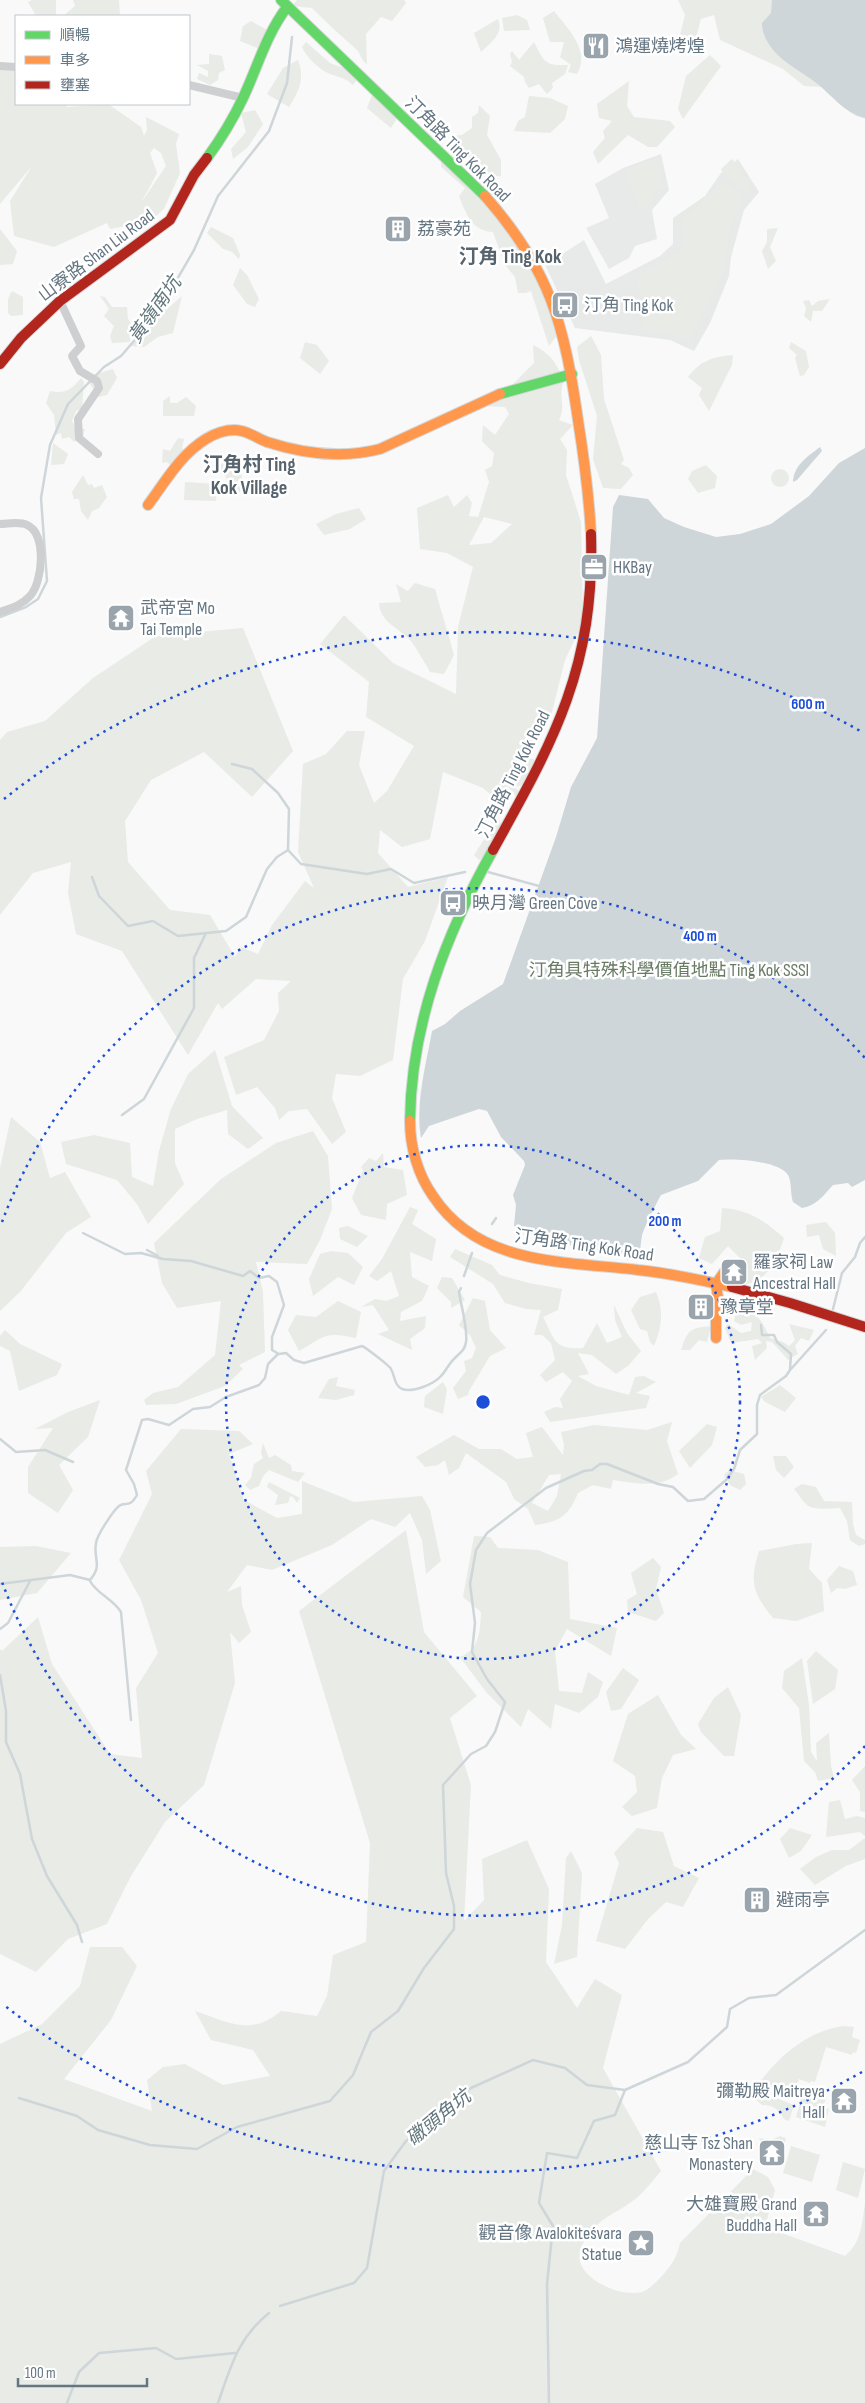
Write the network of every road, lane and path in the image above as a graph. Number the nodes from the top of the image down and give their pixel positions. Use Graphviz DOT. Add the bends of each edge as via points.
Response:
graph roads {
  1 [pos="284,3"];
  2 [pos="0,66"];
  3 [pos="15,67"];
  4 [pos="190,86"];
  5 [pos="243,98"];
  6 [pos="60,301"];
  7 [pos="0,364"];
  8 [pos="572,374"];
  9 [pos="98,454"];
  10 [pos="148,505"];
  11 [pos="0,524"];
  12 [pos="0,612"];
  13 [pos="725,1271"];
  14 [pos="716,1284"];
  15 [pos="865,1327"];
  16 [pos="716,1338"];
  1 -- 5 [label="main road, 山寮路 Shan Liu Road"];
  1 -- 8 [label="main road, 汀角路 Ting Kok Road" via="492,202 521,241 549,291 562,325"];
  2 -- 3 [label="street"];
  4 -- 5 [label="street"];
  5 -- 6 [label="main road, 山寮路 Shan Liu Road" via="221,140 194,175 170,220"];
  6 -- 7 [label="main road, 山寮路 Shan Liu Road" via="21,338"];
  6 -- 9 [label="street" via="81,346 72,356 80,372 97,381 99,388 78,419 79,438"];
  8 -- 10 [label="main road" via="505,392 380,448 350,456 327,456 266,442 238,429 218,434 203,440 193,450"];
  8 -- 14 [label="main road, 汀角路 Ting Kok Road" via="592,528 591,601 582,655 567,704 550,743 467,897 439,962 417,1037 409,1124 422,1180 436,1204 454,1223 484,1243 535,1258 623,1267"];
  11 -- 12 [label="street" via="27,524 36,535 40,549 38,583 32,595 21,604"];
  13 -- 14 [label="main road"];
  14 -- 15 [label="main road, 汀角路 Ting Kok Road"];
  14 -- 16 [label="main road" via="719,1305"];
}
